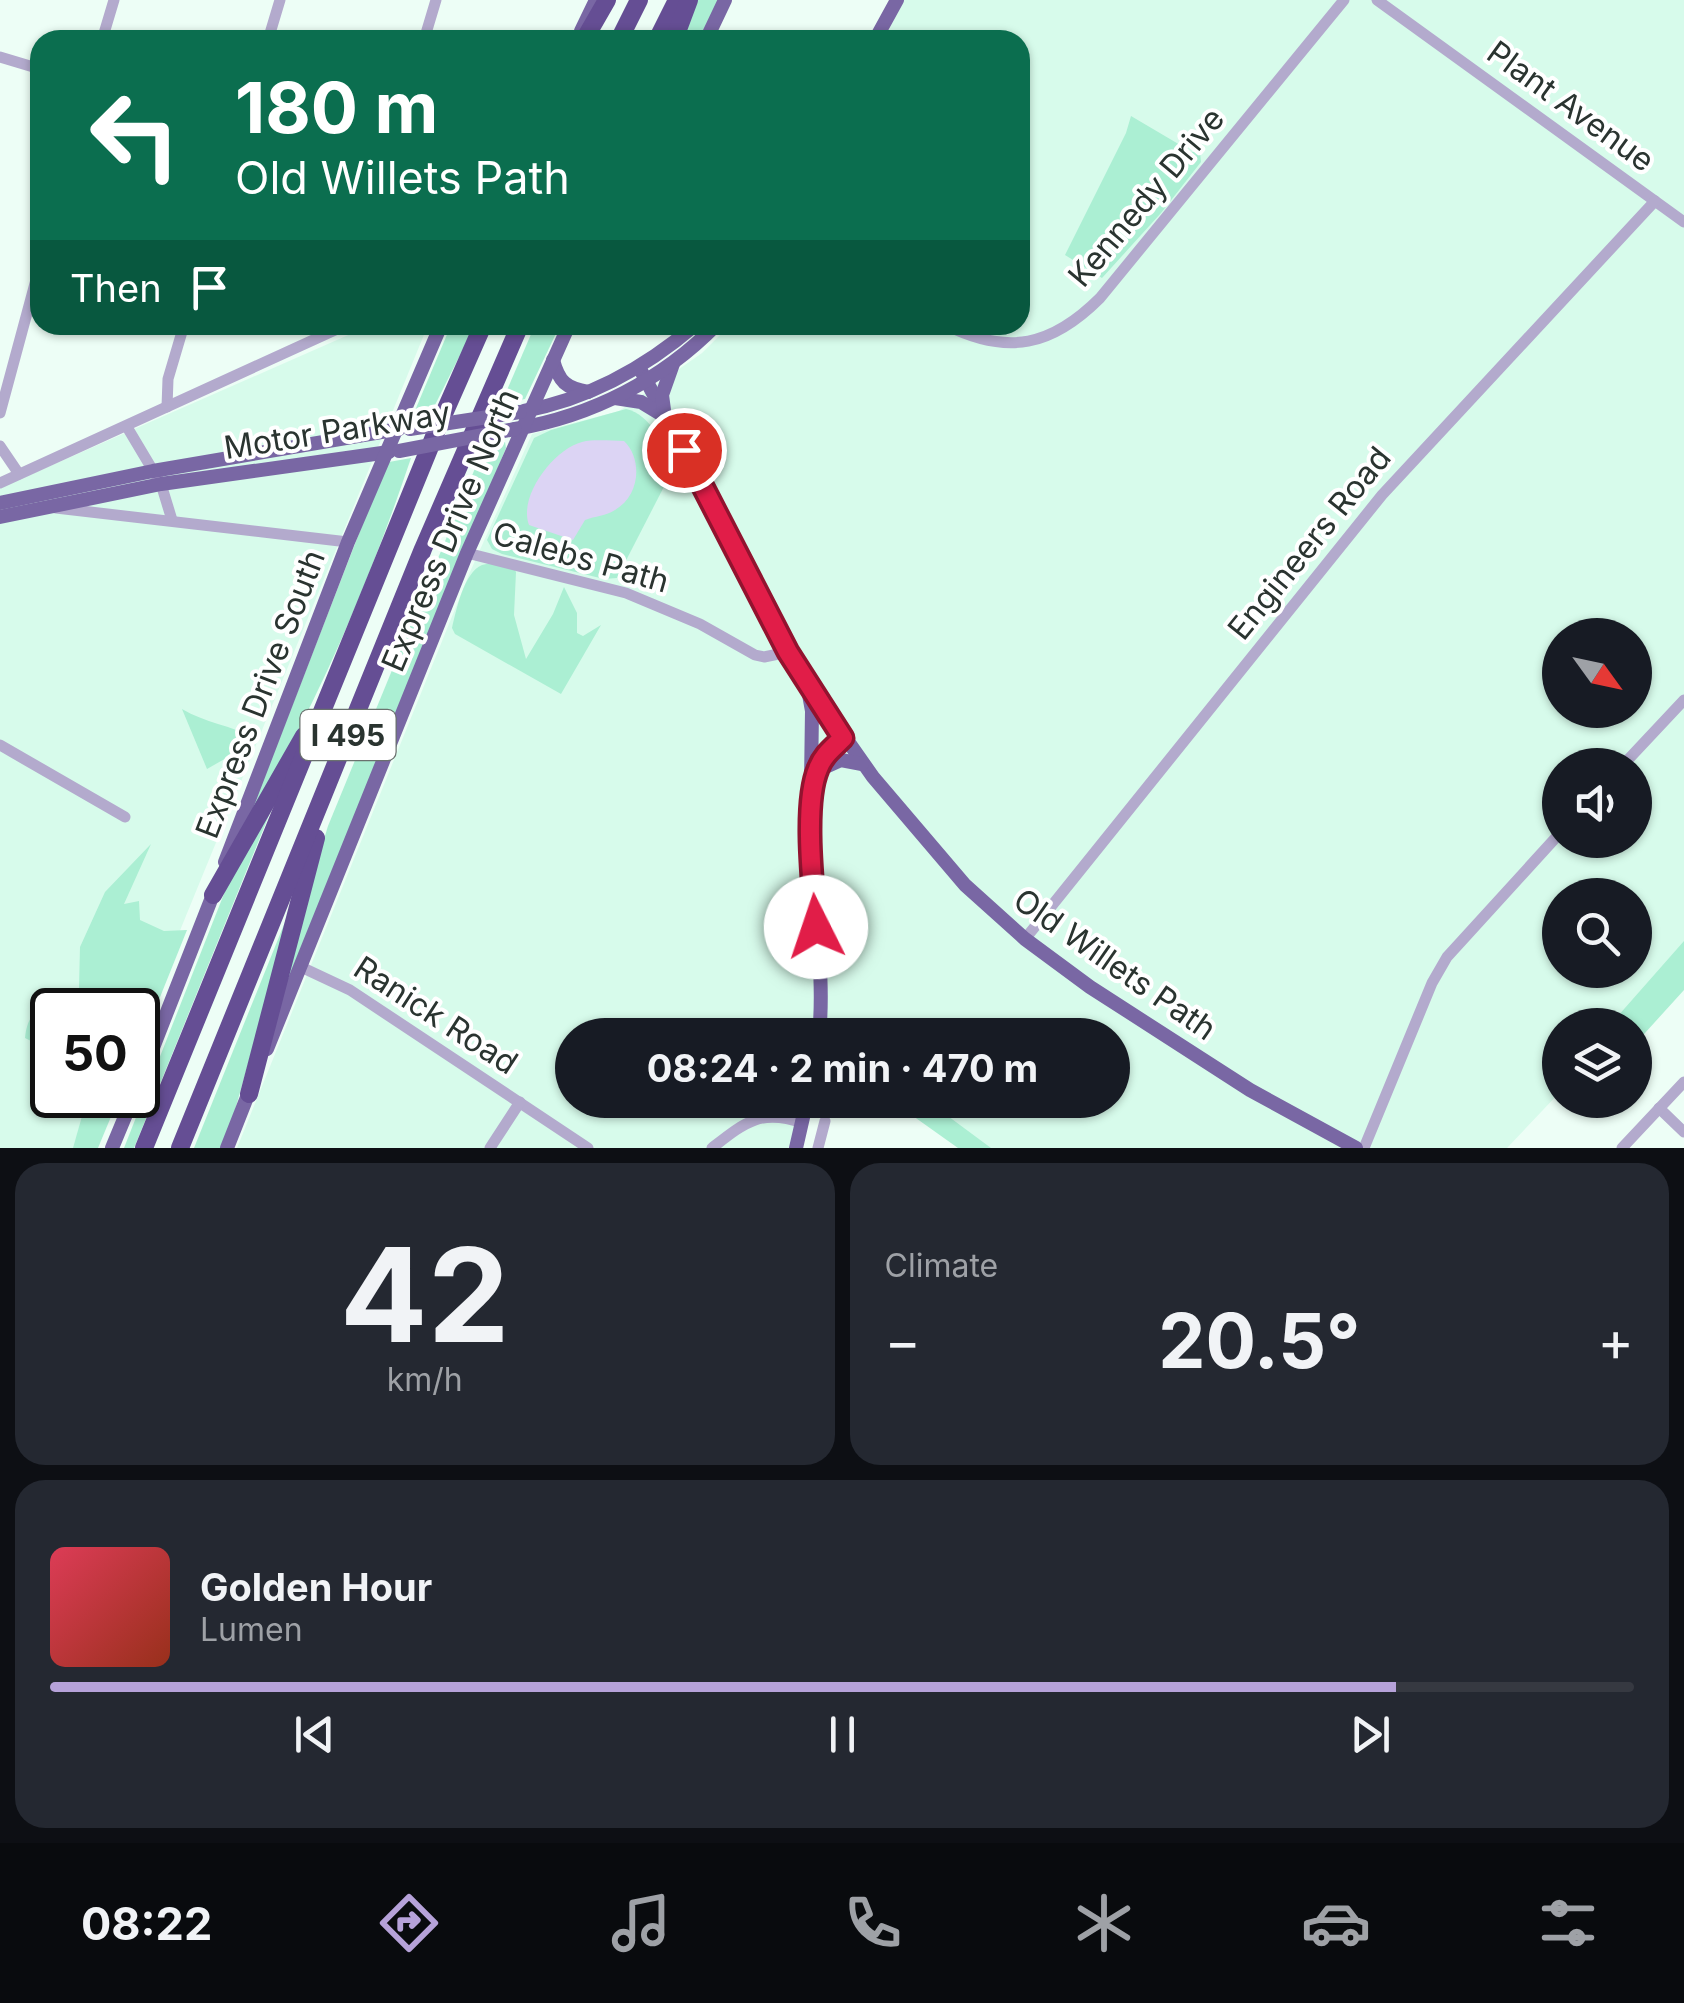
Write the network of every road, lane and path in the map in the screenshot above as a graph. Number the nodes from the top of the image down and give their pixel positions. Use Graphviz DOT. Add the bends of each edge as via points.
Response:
graph roads {
  1 [pos="114,0"];
  2 [pos="280,0"];
  3 [pos="436,0"];
  4 [pos="596,0"];
  5 [pos="608,0"];
  6 [pos="639,0"];
  7 [pos="677,0"];
  8 [pos="690,0"];
  9 [pos="726,0"];
  10 [pos="898,0"];
  11 [pos="1344,0"];
  12 [pos="1376,0"];
  13 [pos="105,30"];
  14 [pos="271,30"];
  15 [pos="427,30"];
  16 [pos="581,30"];
  17 [pos="590,30"];
  18 [pos="624,30"];
  19 [pos="661,30"];
  20 [pos="678,30"];
  21 [pos="711,30"];
  22 [pos="882,30"];
  23 [pos="0,57"];
  24 [pos="30,65"];
  25 [pos="1656,201"];
  26 [pos="1684,222"];
  27 [pos="30,302"];
  28 [pos="181,335"];
  29 [pos="324,335"];
  30 [pos="437,335"];
  31 [pos="479,335"];
  32 [pos="516,335"];
  33 [pos="564,335"];
  34 [pos="684,335"];
  35 [pos="705,335"];
  36 [pos="967,335"];
  37 [pos="553,360"];
  38 [pos="676,360"];
  39 [pos="643,373"];
  40 [pos="589,392"];
  41 [pos="614,398"];
  42 [pos="168,406"];
  43 [pos="0,414"];
  44 [pos="665,416"];
  45 [pos="522,420"];
  46 [pos="127,427"];
  47 [pos="403,429"];
  48 [pos="0,446"];
  49 [pos="393,452"];
  50 [pos="353,458"];
  51 [pos="19,474"];
  52 [pos="157,478"];
  53 [pos="0,483"];
  54 [pos="372,483"];
  55 [pos="0,492"];
  56 [pos="39,500"];
  57 [pos="0,503"];
  58 [pos="0,517"];
  59 [pos="172,520"];
  60 [pos="348,542"];
  61 [pos="467,553"];
  62 [pos="788,652"];
  63 [pos="375,668"];
  64 [pos="807,683"];
  65 [pos="329,698"];
  66 [pos="1684,700"];
  67 [pos="843,738"];
  68 [pos="0,745"];
  69 [pos="1640,748"];
  70 [pos="864,765"];
  71 [pos="816,772"];
  72 [pos="812,796"];
  73 [pos="125,817"];
  74 [pos="1542,853"];
  75 [pos="213,895"];
  76 [pos="1025,938"];
  77 [pos="301,967"];
  78 [pos="820,1018"];
  79 [pos="160,1030"];
  80 [pos="1684,1082"];
  81 [pos="248,1094"];
  82 [pos="520,1102"];
  83 [pos="1659,1108"];
  84 [pos="124,1118"];
  85 [pos="803,1118"];
  86 [pos="826,1121"];
  87 [pos="802,1123"];
  88 [pos="1684,1132"];
  89 [pos="112,1148"];
  90 [pos="144,1148"];
  91 [pos="180,1148"];
  92 [pos="227,1148"];
  93 [pos="490,1148"];
  94 [pos="588,1148"];
  95 [pos="712,1148"];
  96 [pos="796,1148"];
  97 [pos="818,1148"];
  98 [pos="1356,1148"];
  99 [pos="1364,1148"];
  100 [pos="1622,1148"];
  1 -- 13 [label="street"];
  2 -- 14 [label="street"];
  3 -- 15 [label="street"];
  4 -- 16 [label="main road"];
  5 -- 17 [label="highway"];
  6 -- 18 [label="highway"];
  7 -- 19 [label="highway"];
  8 -- 20 [label="highway"];
  9 -- 21 [label="main road"];
  10 -- 22 [label="main road"];
  11 -- 36 [label="street, Kennedy Drive" via="1084,313 1050,336 1012,344"];
  12 -- 25 [label="street, Plant Avenue"];
  23 -- 24 [label="street"];
  25 -- 26 [label="street, Plant Avenue"];
  25 -- 76 [label="street, Engineers Road" via="1364,516"];
  27 -- 43 [label="street"];
  28 -- 42 [label="street"];
  29 -- 42 [label="street"];
  30 -- 47 [label="main road, Express Drive South"];
  31 -- 65 [label="highway, I 495"];
  32 -- 63 [label="highway, I 495"];
  33 -- 37 [label="main road, Express Drive North"];
  34 -- 39 [label="main road, Motor Parkway"];
  35 -- 38 [label="main road, Motor Parkway"];
  37 -- 40 [label="main road" via="560,380"];
  37 -- 45 [label="main road, Express Drive North"];
  38 -- 39 [label="main road, Motor Parkway"];
  38 -- 44 [label="main road" via="662,395"];
  39 -- 40 [label="main road, Motor Parkway"];
  39 -- 41 [label="main road, Motor Parkway"];
  39 -- 44 [label="main road, Old Willets Path"];
  40 -- 45 [label="main road, Motor Parkway"];
  41 -- 44 [label="main road" via="642,402"];
  41 -- 45 [label="main road, Motor Parkway" via="564,420"];
  42 -- 46 [label="street"];
  44 -- 62 [label="main road, Old Willets Path"];
  45 -- 47 [label="main road, Motor Parkway, bridge"];
  45 -- 49 [label="main road, Motor Parkway, bridge"];
  45 -- 61 [label="main road, Express Drive North"];
  46 -- 51 [label="street"];
  46 -- 52 [label="street"];
  47 -- 49 [label="main road, Express Drive South"];
  47 -- 52 [label="main road, Motor Parkway"];
  48 -- 51 [label="street"];
  49 -- 50 [label="main road, Motor Parkway"];
  49 -- 54 [label="main road, Express Drive South"];
  50 -- 52 [label="main road, Motor Parkway"];
  50 -- 54 [label="main road"];
  51 -- 53 [label="street"];
  52 -- 56 [label="main road, Motor Parkway"];
  52 -- 59 [label="street"];
  54 -- 60 [label="main road, Express Drive South"];
  55 -- 56 [label="main road"];
  56 -- 57 [label="main road, Motor Parkway"];
  56 -- 58 [label="main road, Motor Parkway"];
  56 -- 59 [label="street"];
  59 -- 60 [label="street"];
  60 -- 75 [label="main road, Express Drive South"];
  61 -- 62 [label="street, Calebs Path" via="626,593 756,655"];
  61 -- 77 [label="main road, Express Drive North"];
  62 -- 64 [label="main road, Old Willets Path"];
  63 -- 81 [label="highway" via="320,826"];
  63 -- 91 [label="highway, I 495"];
  64 -- 67 [label="main road, Old Willets Path"];
  64 -- 72 [label="main road"];
  65 -- 75 [label="highway"];
  65 -- 90 [label="highway, I 495"];
  66 -- 69 [label="street"];
  67 -- 70 [label="main road, Old Willets Path"];
  67 -- 71 [label="main road"];
  68 -- 73 [label="street"];
  70 -- 71 [label="main road" via="841,760"];
  70 -- 76 [label="main road, Old Willets Path" via="966,885"];
  71 -- 72 [label="main road"];
  72 -- 78 [label="main road"];
  74 -- 99 [label="street" via="1447,957"];
  75 -- 79 [label="main road, Express Drive South"];
  76 -- 98 [label="main road, Old Willets Path" via="1155,1030"];
  77 -- 81 [label="main road, Express Drive North"];
  77 -- 82 [label="street, Ranick Road" via="350,990"];
  80 -- 83 [label="street"];
  81 -- 92 [label="main road, Express Drive North"];
  82 -- 93 [label="street"];
  82 -- 94 [label="street, Ranick Road"];
  83 -- 88 [label="street"];
  83 -- 100 [label="street"];
  84 -- 89 [label="main road"];
  85 -- 87 [label="main road"];
  86 -- 97 [label="street"];
  87 -- 95 [label="street" via="758,1118"];
  87 -- 96 [label="main road"];
}
